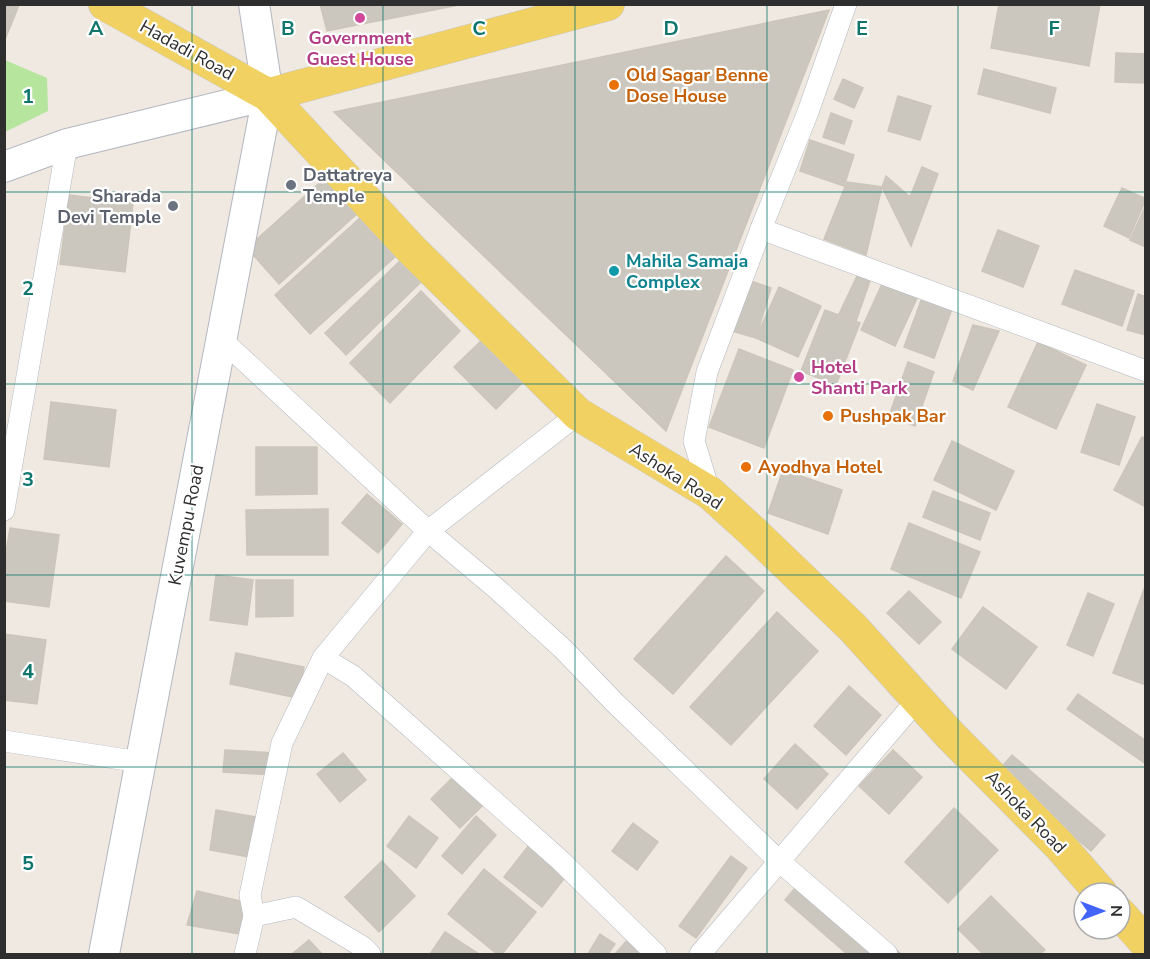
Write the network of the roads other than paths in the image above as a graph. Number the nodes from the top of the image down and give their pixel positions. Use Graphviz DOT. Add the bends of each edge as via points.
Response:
graph roads {
  1 [pos="105,4"];
  2 [pos="254,4"];
  3 [pos="608,4"];
  4 [pos="846,4"];
  5 [pos="576,9"];
  6 [pos="268,95"];
  7 [pos="67,144"];
  8 [pos="4,167"];
  9 [pos="761,229"];
  10 [pos="222,340"];
  11 [pos="1146,371"];
  12 [pos="578,414"];
  13 [pos="710,493"];
  14 [pos="4,510"];
  15 [pos="428,531"];
  16 [pos="323,658"];
  17 [pos="918,699"];
  18 [pos="4,741"];
  19 [pos="140,762"];
  20 [pos="778,861"];
  21 [pos="1091,881"];
  22 [pos="254,916"];
  23 [pos="1132,928"];
  24 [pos="1146,944"];
  25 [pos="104,954"];
  26 [pos="245,954"];
  27 [pos="370,954"];
  28 [pos="656,954"];
  29 [pos="700,954"];
  30 [pos="887,954"];
  1 -- 6 [label="main road, Hadadi Road"];
  2 -- 6 [label="street, Kuvempu Road"];
  3 -- 5 [label="main road"];
  4 -- 9 [label="street"];
  5 -- 6 [label="main road"];
  6 -- 7 [label="street"];
  6 -- 10 [label="street, Kuvempu Road"];
  6 -- 12 [label="main road, Ashoka Road" via="411,249"];
  7 -- 8 [label="street"];
  7 -- 14 [label="street"];
  9 -- 11 [label="street"];
  9 -- 13 [label="street" via="707,372 694,441"];
  10 -- 15 [label="street"];
  10 -- 19 [label="street, Kuvempu Road"];
  12 -- 13 [label="main road, Ashoka Road"];
  12 -- 15 [label="street"];
  13 -- 17 [label="main road, Ashoka Road" via="853,628"];
  15 -- 16 [label="street"];
  15 -- 20 [label="street" via="563,649"];
  16 -- 22 [label="street" via="282,743 250,895"];
  16 -- 28 [label="street" via="352,676 544,845"];
  17 -- 20 [label="street"];
  17 -- 21 [label="main road, Ashoka Road"];
  18 -- 19 [label="street"];
  19 -- 25 [label="street, Kuvempu Road"];
  20 -- 29 [label="street"];
  20 -- 30 [label="street"];
  22 -- 26 [label="street"];
  22 -- 27 [label="street" via="296,908 363,946"];
  23 -- 24 [label="main road"];
}
